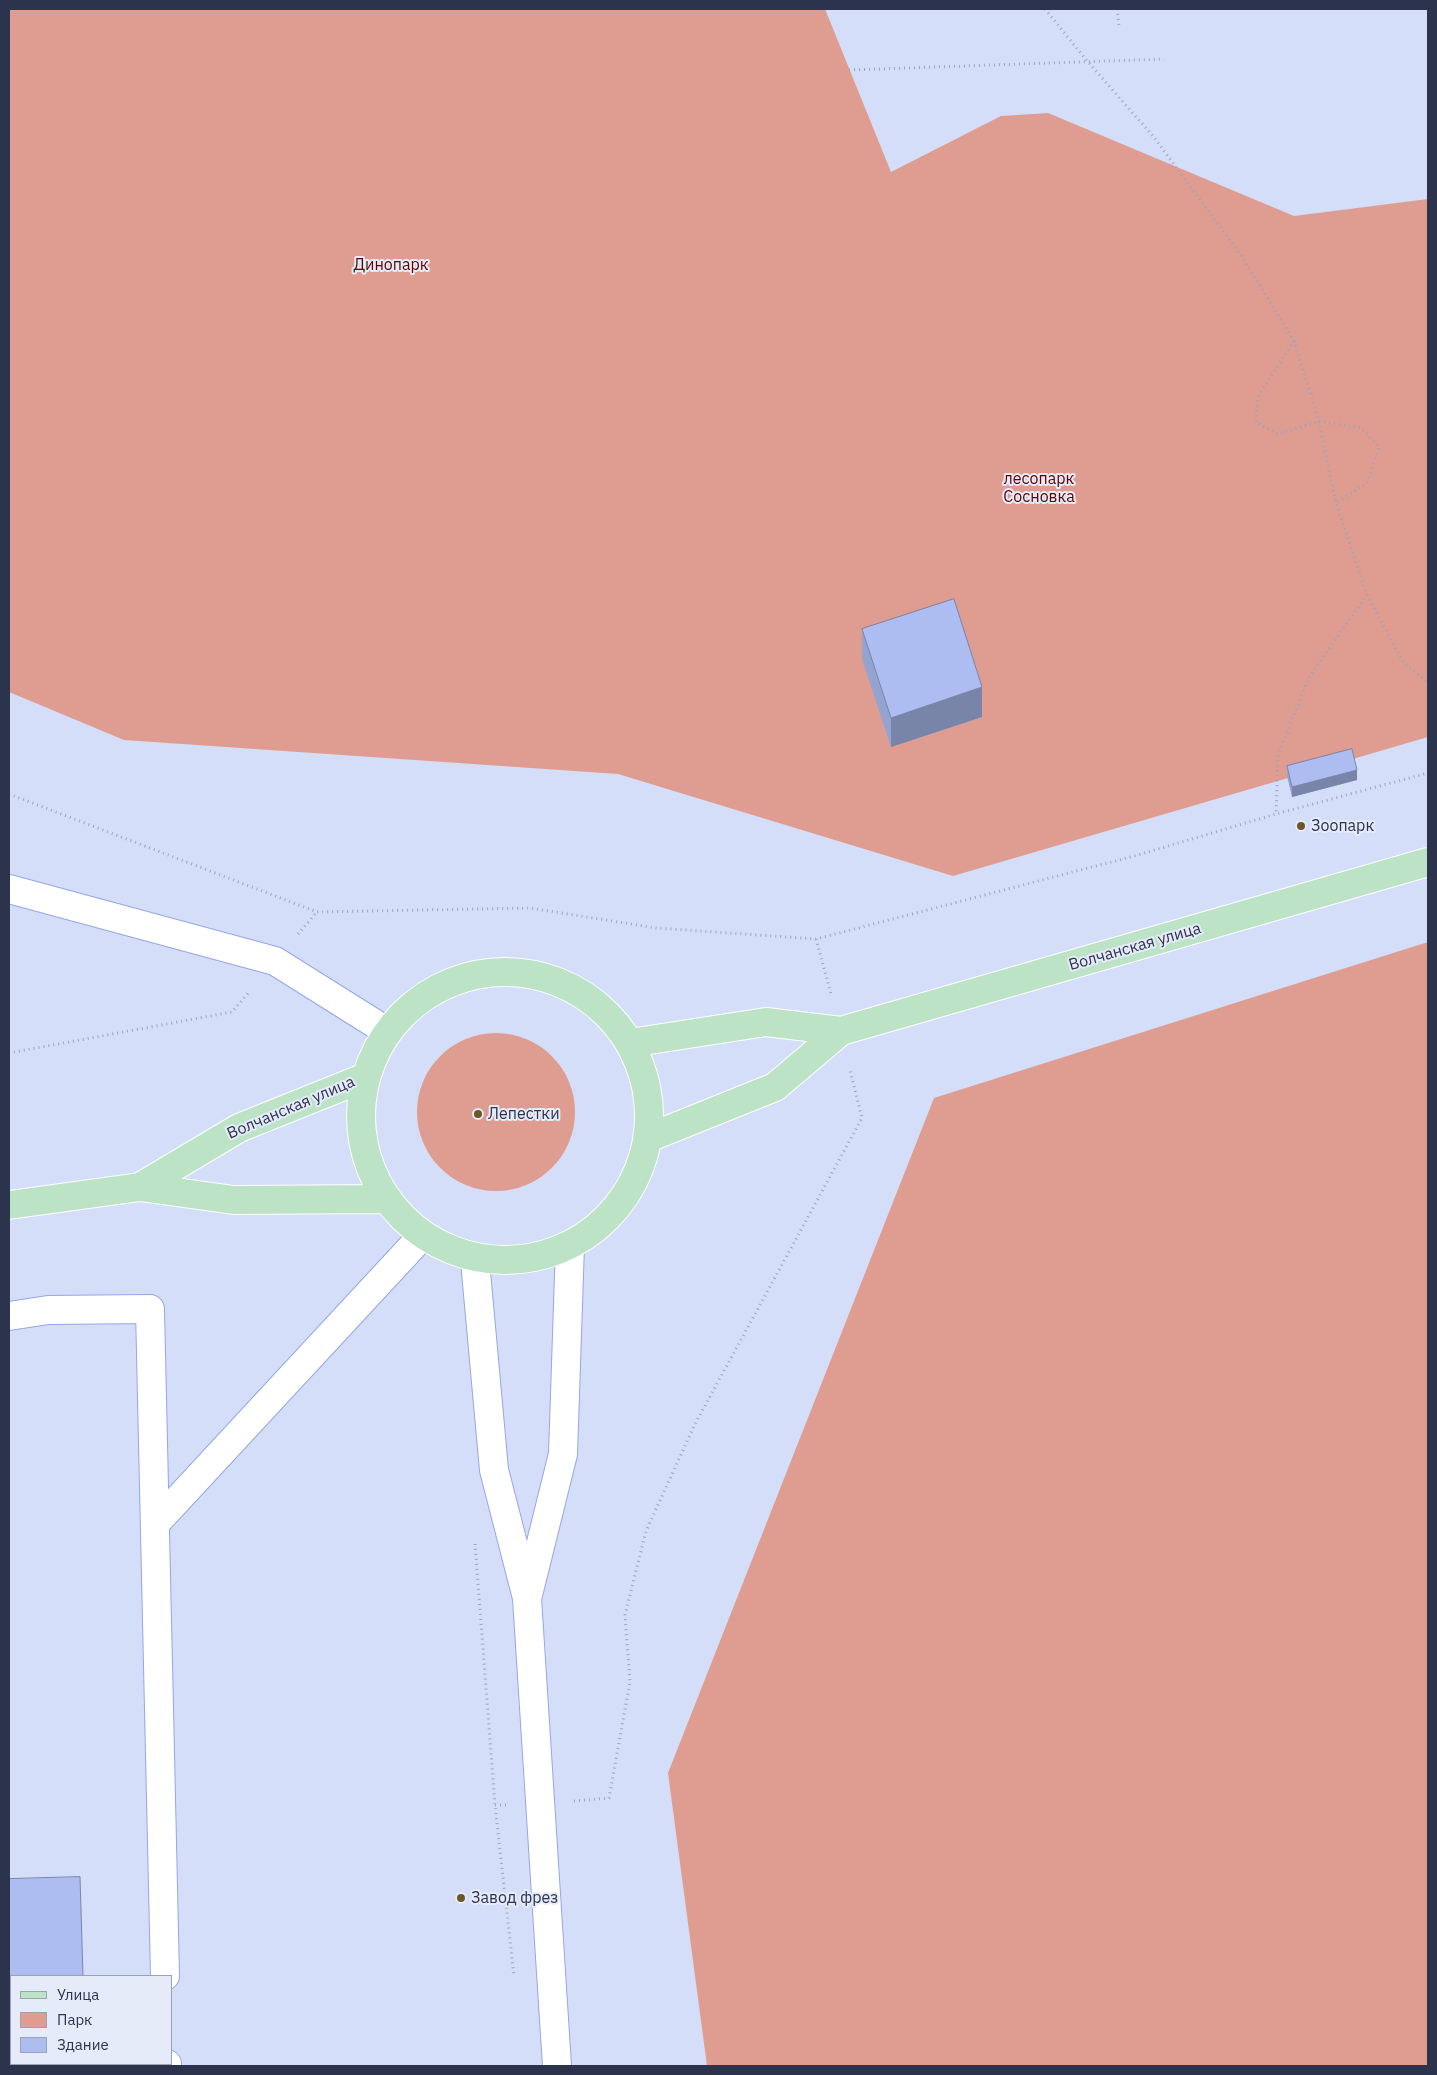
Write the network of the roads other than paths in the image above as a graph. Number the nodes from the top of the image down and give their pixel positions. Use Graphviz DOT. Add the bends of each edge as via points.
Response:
graph roads {
  1 [pos="1428,862"];
  2 [pos="9,889"];
  3 [pos="385,1030"];
  4 [pos="841,1032"];
  5 [pos="630,1043"];
  6 [pos="366,1077"];
  7 [pos="648,1138"];
  8 [pos="140,1187"];
  9 [pos="387,1199"];
  10 [pos="9,1205"];
  11 [pos="423,1235"];
  12 [pos="570,1245"];
  13 [pos="475,1261"];
  14 [pos="9,1316"];
  15 [pos="155,1524"];
  16 [pos="527,1598"];
  17 [pos="165,1975"];
  18 [pos="557,2066"];
  1 -- 4 [label="main road, Волчанская улица"];
  2 -- 3 [label="street" via="275,961"];
  3 -- 5 [label="main road" via="420,999 463,977 510,971 557,981 599,1005"];
  3 -- 6 [label="main road"];
  4 -- 5 [label="main road, Волчанская улица" via="766,1022"];
  4 -- 7 [label="main road, Волчанская улица" via="775,1087"];
  5 -- 7 [label="main road" via="647,1088"];
  6 -- 8 [label="main road, Волчанская улица" via="239,1128"];
  6 -- 9 [label="main road" via="360,1125 368,1164"];
  7 -- 12 [label="main road" via="634,1180 607,1219"];
  8 -- 9 [label="main road, Волчанская улица" via="234,1200"];
  8 -- 10 [label="main road, Волчанская улица"];
  9 -- 11 [label="main road"];
  11 -- 13 [label="main road"];
  11 -- 15 [label="street"];
  12 -- 13 [label="main road" via="524,1260"];
  12 -- 16 [label="street" via="563,1454"];
  13 -- 16 [label="street" via="494,1470"];
  14 -- 15 [label="street" via="48,1310 150,1308"];
  15 -- 17 [label="street"];
  16 -- 18 [label="street"];
}
